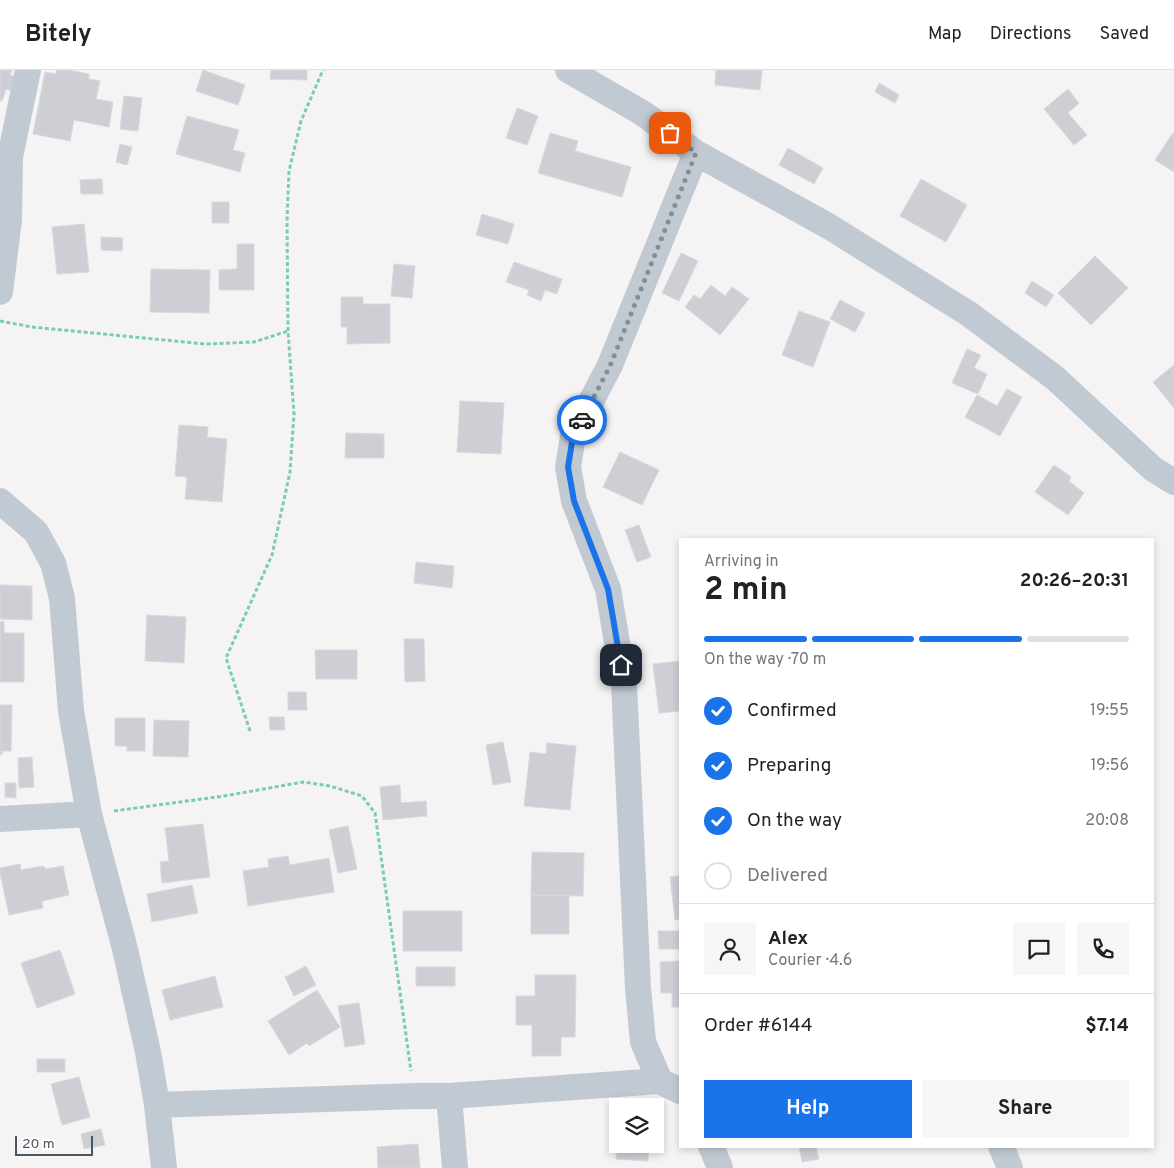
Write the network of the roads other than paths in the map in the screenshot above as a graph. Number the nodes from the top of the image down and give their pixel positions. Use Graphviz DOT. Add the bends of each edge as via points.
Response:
graph roads {
  1 [pos="28,70"];
  2 [pos="568,70"];
  3 [pos="696,153"];
  4 [pos="0,292"];
  5 [pos="1174,482"];
  6 [pos="0,501"];
  7 [pos="89,814"];
  8 [pos="0,819"];
  9 [pos="670,1086"];
  10 [pos="448,1096"];
  11 [pos="157,1105"];
  12 [pos="712,1148"];
  13 [pos="1002,1148"];
  14 [pos="164,1168"];
  15 [pos="455,1168"];
  16 [pos="720,1168"];
  17 [pos="1010,1168"];
  1 -- 4 [label="street" via="10,157 9,220"];
  2 -- 3 [label="street" via="644,114"];
  3 -- 5 [label="street" via="830,227 969,314 1055,378 1153,469"];
  3 -- 9 [label="street" via="610,366 573,436 568,467 574,501 608,589 624,684 643,1042"];
  6 -- 7 [label="street" via="36,532 53,563 62,598 71,711"];
  7 -- 8 [label="street"];
  7 -- 11 [label="street" via="125,949"];
  9 -- 10 [label="street"];
  10 -- 11 [label="street"];
  10 -- 15 [label="street"];
  11 -- 14 [label="street"];
  12 -- 16 [label="street"];
  13 -- 17 [label="street"];
}
